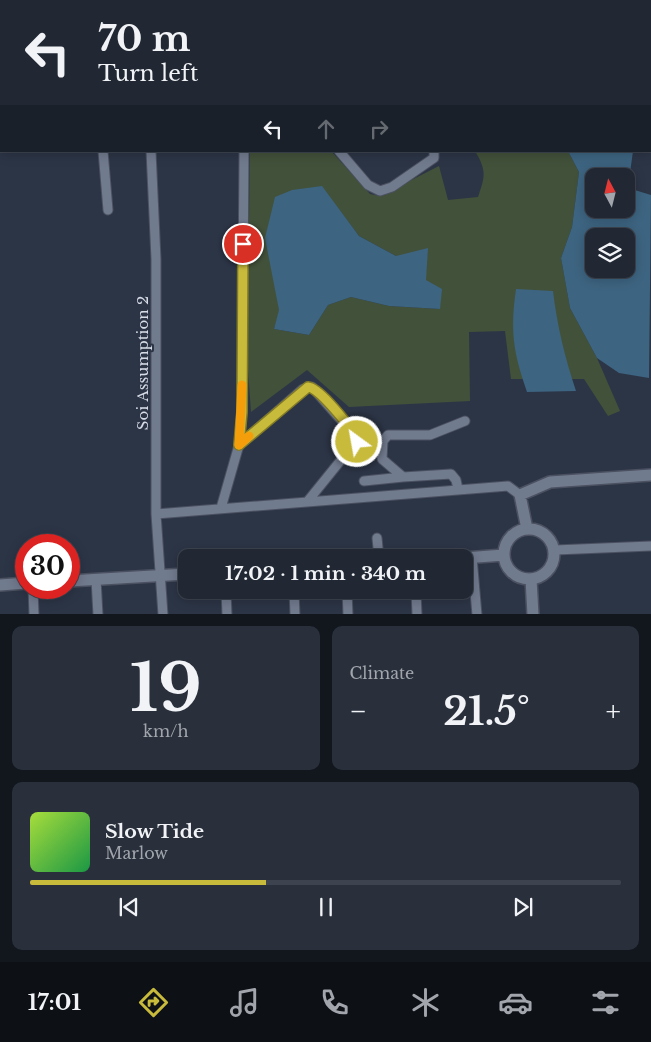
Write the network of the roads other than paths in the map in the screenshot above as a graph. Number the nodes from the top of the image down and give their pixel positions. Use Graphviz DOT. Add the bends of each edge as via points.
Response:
graph roads {
  1 [pos="103,152"];
  2 [pos="151,152"];
  3 [pos="244,152"];
  4 [pos="340,152"];
  5 [pos="434,152"];
  6 [pos="108,210"];
  7 [pos="465,421"];
  8 [pos="239,445"];
  9 [pos="651,475"];
  10 [pos="403,477"];
  11 [pos="364,482"];
  12 [pos="458,489"];
  13 [pos="520,495"];
  14 [pos="307,502"];
  15 [pos="221,508"];
  16 [pos="156,514"];
  17 [pos="527,528"];
  18 [pos="377,538"];
  19 [pos="651,546"];
  20 [pos="378,549"];
  21 [pos="555,550"];
  22 [pos="504,555"];
  23 [pos="473,557"];
  24 [pos="178,574"];
  25 [pos="160,575"];
  26 [pos="96,579"];
  27 [pos="80,580"];
  28 [pos="531,580"];
  29 [pos="15,584"];
  30 [pos="0,585"];
  31 [pos="473,589"];
  32 [pos="33,599"];
  33 [pos="226,599"];
  34 [pos="294,599"];
  35 [pos="347,599"];
  36 [pos="416,599"];
  37 [pos="34,614"];
  38 [pos="98,614"];
  39 [pos="163,614"];
  40 [pos="227,614"];
  41 [pos="295,614"];
  42 [pos="348,614"];
  43 [pos="417,614"];
  44 [pos="477,614"];
  45 [pos="533,614"];
  1 -- 6 [label="street"];
  2 -- 16 [label="street, Soi Assumption 2" via="156,285"];
  3 -- 8 [label="street"];
  4 -- 5 [label="street" via="368,185 380,191 392,187 434,158"];
  7 -- 10 [label="street" via="430,434 384,437 382,460"];
  8 -- 14 [label="street" via="303,389 312,387 358,439"];
  8 -- 15 [label="street"];
  9 -- 13 [label="street" via="550,482"];
  10 -- 11 [label="street"];
  10 -- 12 [label="street" via="451,474"];
  12 -- 13 [label="street" via="508,486"];
  12 -- 14 [label="street"];
  13 -- 17 [label="street"];
  14 -- 15 [label="street"];
  15 -- 16 [label="street"];
  16 -- 25 [label="street, Soi Assumption 2"];
  17 -- 21 [label="street" via="546,534"];
  17 -- 22 [label="street" via="511,536"];
  18 -- 20 [label="street"];
  19 -- 21 [label="street"];
  21 -- 28 [label="street" via="554,561 548,571"];
  22 -- 23 [label="street"];
  22 -- 28 [label="street" via="511,571"];
  24 -- 25 [label="street"];
  25 -- 26 [label="street"];
  25 -- 39 [label="street, Soi Assumption 2"];
  26 -- 27 [label="street"];
  26 -- 38 [label="street"];
  28 -- 45 [label="street"];
  29 -- 30 [label="street"];
  31 -- 44 [label="street"];
  32 -- 37 [label="street"];
  33 -- 40 [label="street"];
  34 -- 41 [label="street"];
  35 -- 42 [label="street"];
  36 -- 43 [label="street"];
}
